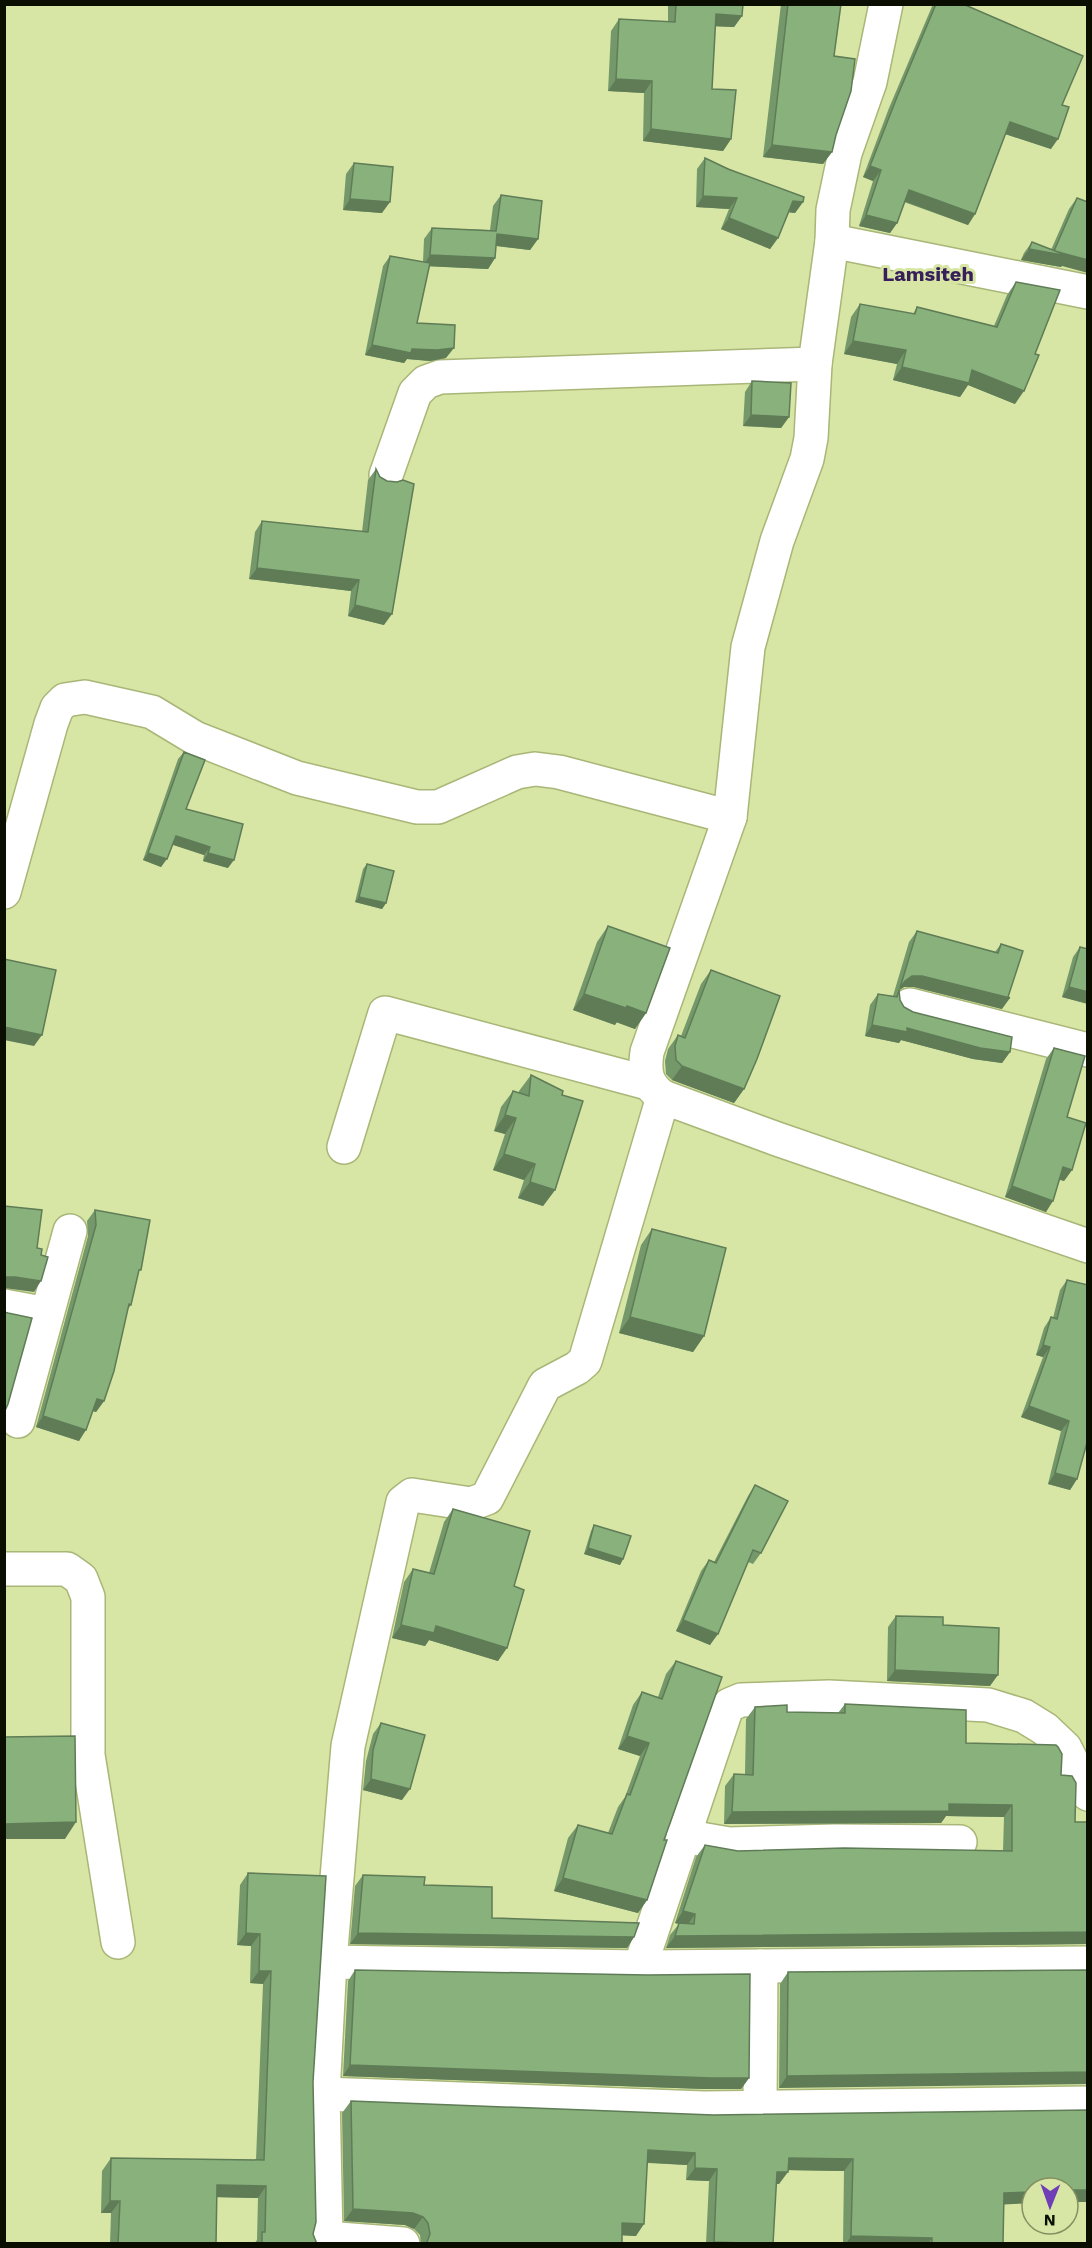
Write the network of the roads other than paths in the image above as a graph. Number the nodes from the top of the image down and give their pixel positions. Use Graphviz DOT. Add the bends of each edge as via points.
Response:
graph roads {
  1 [pos="886,4"];
  2 [pos="832,241"];
  3 [pos="1088,292"];
  4 [pos="815,364"];
  5 [pos="386,475"];
  6 [pos="730,817"];
  7 [pos="4,892"];
  8 [pos="910,1005"];
  9 [pos="1088,1050"];
  10 [pos="656,1090"];
  11 [pos="344,1147"];
  12 [pos="70,1231"];
  13 [pos="1088,1246"];
  14 [pos="4,1306"];
  15 [pos="47,1314"];
  16 [pos="18,1421"];
  17 [pos="4,1569"];
  18 [pos="1088,1794"];
  19 [pos="683,1836"];
  20 [pos="960,1842"];
  21 [pos="118,1942"];
  22 [pos="330,1962"];
  23 [pos="1088,1963"];
  24 [pos="760,1966"];
  25 [pos="640,1967"];
  26 [pos="323,2094"];
  27 [pos="1088,2103"];
  28 [pos="760,2108"];
  29 [pos="325,2241"];
  30 [pos="403,2244"];
  1 -- 2 [label="street" via="870,82 846,153 833,210"];
  2 -- 3 [label="street"];
  2 -- 4 [label="street"];
  4 -- 5 [label="street" via="440,377 426,382 415,393"];
  4 -- 6 [label="street" via="807,459 777,541 748,647"];
  6 -- 7 [label="street" via="559,772 535,770 517,772 438,807 417,807 297,778 195,738 152,712 85,697 65,700 57,708"];
  6 -- 10 [label="street" via="647,1052 645,1063"];
  8 -- 9 [label="street"];
  10 -- 11 [label="street" via="386,1013"];
  10 -- 13 [label="street" via="788,1142"];
  10 -- 22 [label="street" via="585,1361 545,1385 487,1498 471,1504 412,1496 403,1502 348,1746"];
  12 -- 15 [label="street"];
  14 -- 15 [label="street"];
  15 -- 16 [label="street"];
  17 -- 21 [label="street" via="68,1569 81,1579 88,1597 88,1755"];
  18 -- 19 [label="street" via="1065,1748 1045,1729 1024,1716 988,1705 829,1697 752,1698 729,1705 726,1710"];
  19 -- 20 [label="street" via="729,1844"];
  19 -- 25 [label="street"];
  22 -- 25 [label="street"];
  22 -- 26 [label="street"];
  23 -- 24 [label="street"];
  24 -- 25 [label="street"];
  24 -- 28 [label="street"];
  26 -- 28 [label="street"];
  26 -- 29 [label="street"];
  27 -- 28 [label="street"];
  29 -- 30 [label="street"];
}
